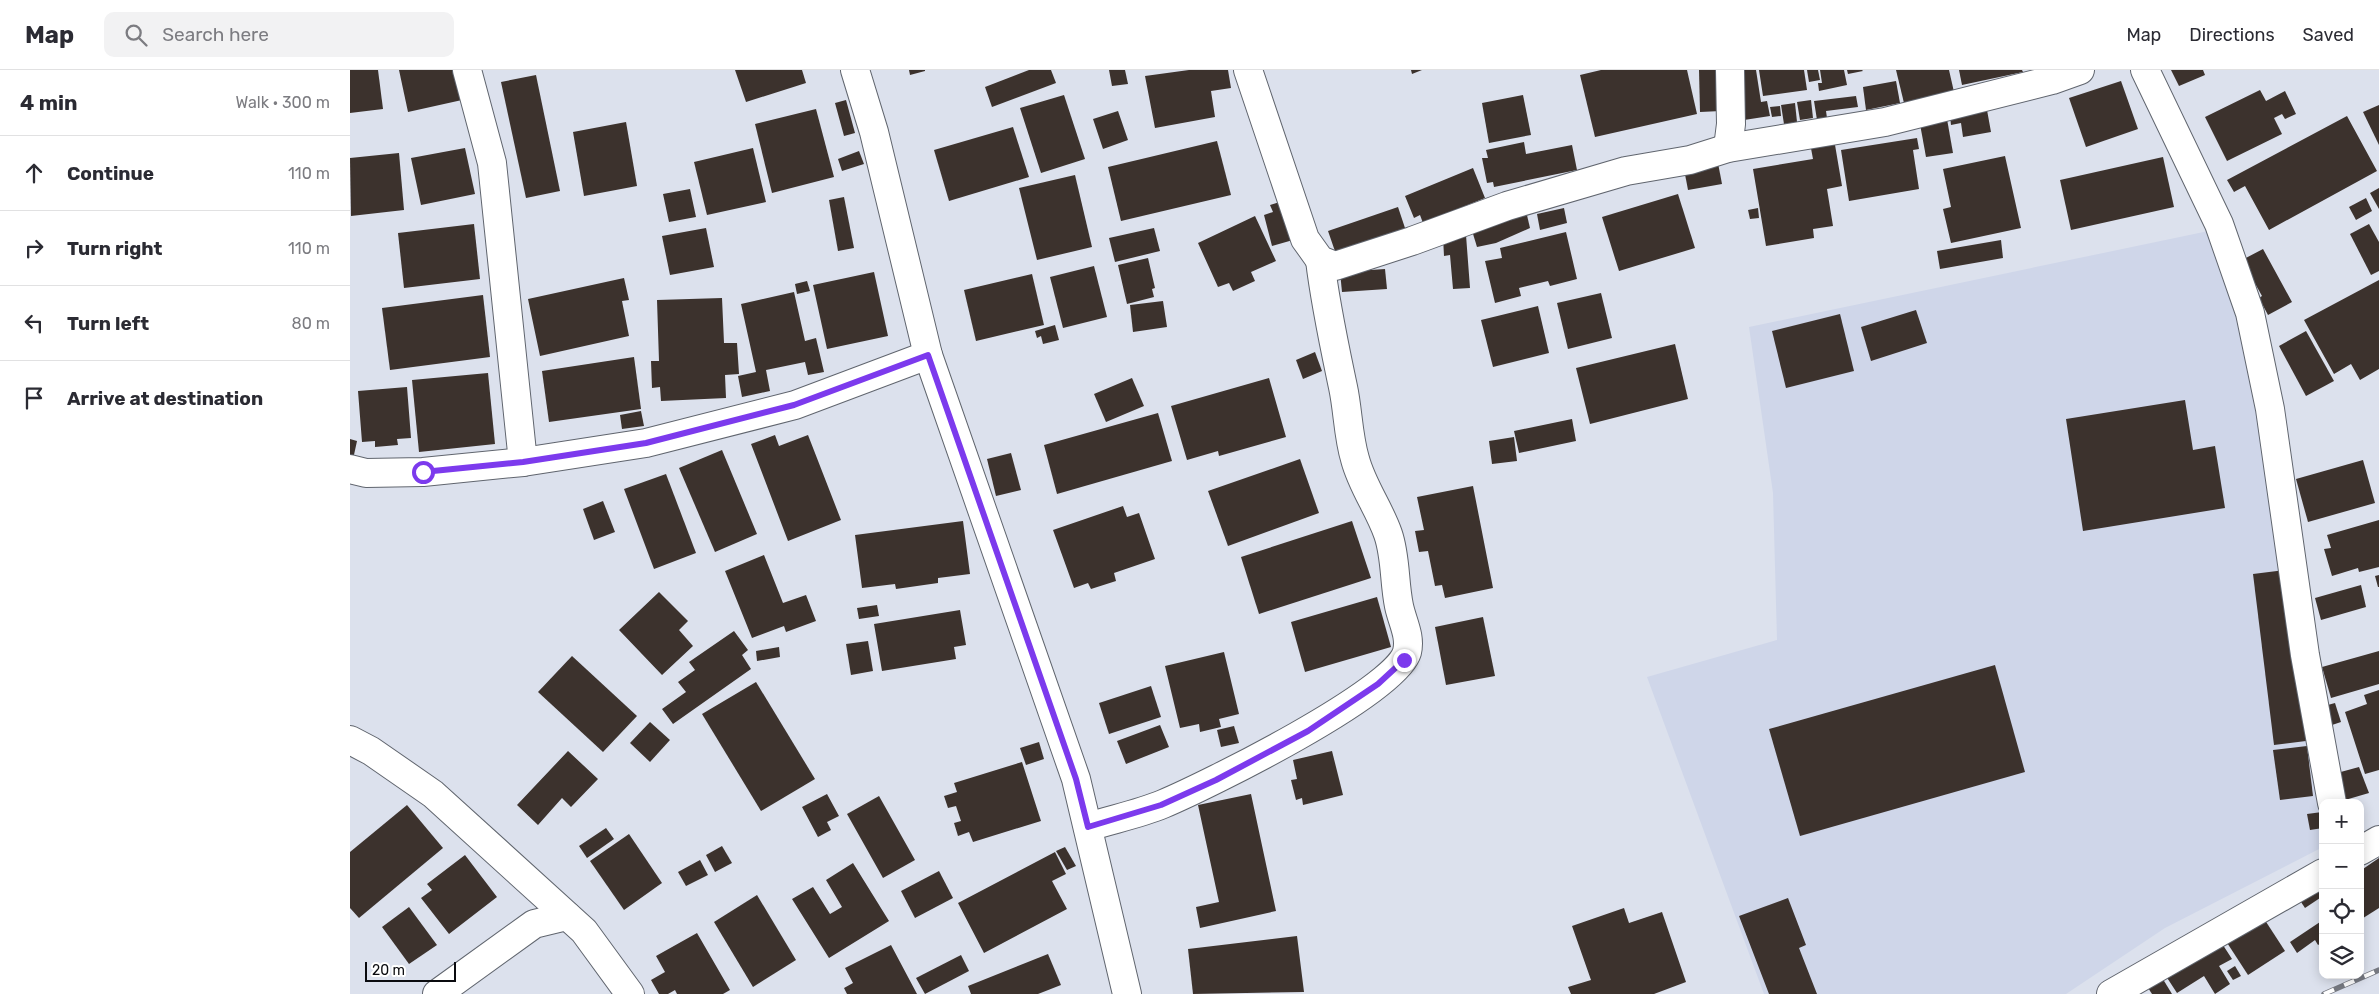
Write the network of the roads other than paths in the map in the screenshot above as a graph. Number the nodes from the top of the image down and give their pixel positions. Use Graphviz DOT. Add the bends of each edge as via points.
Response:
graph roads {
  1 [pos="467,70"];
  2 [pos="855,70"];
  3 [pos="1248,70"];
  4 [pos="1730,70"];
  5 [pos="2080,70"];
  6 [pos="2145,70"];
  7 [pos="1728,148"];
  8 [pos="1320,260"];
  9 [pos="928,355"];
  10 [pos="523,462"];
  11 [pos="350,469"];
  12 [pos="350,740"];
  13 [pos="2331,799"];
  14 [pos="1088,827"];
  15 [pos="2379,840"];
  16 [pos="2364,849"];
  17 [pos="2319,875"];
  18 [pos="567,916"];
  19 [pos="437,994"];
  20 [pos="630,994"];
  21 [pos="1127,994"];
  22 [pos="2111,994"];
  1 -- 10 [label="street" via="492,163"];
  2 -- 9 [label="street" via="874,132"];
  3 -- 8 [label="street" via="1298,223 1305,240"];
  4 -- 7 [label="street"];
  5 -- 7 [label="street" via="1885,122"];
  6 -- 13 [label="street" via="2219,224 2250,313 2270,408 2304,646"];
  7 -- 8 [label="street" via="1690,160 1626,171 1507,206 1336,266"];
  8 -- 14 [label="street" via="1354,458 1393,550 1399,606 1409,641 1404,660 1378,684 1308,731 1216,780 1161,805"];
  9 -- 10 [label="street" via="794,405 646,443"];
  9 -- 14 [label="street" via="1076,779"];
  10 -- 11 [label="street" via="423,472 366,473"];
  12 -- 18 [label="street" via="433,794"];
  14 -- 21 [label="street"];
  15 -- 16 [label="street"];
  17 -- 22 [label="street"];
  18 -- 19 [label="street" via="534,924"];
  18 -- 20 [label="street" via="584,931"];
}
